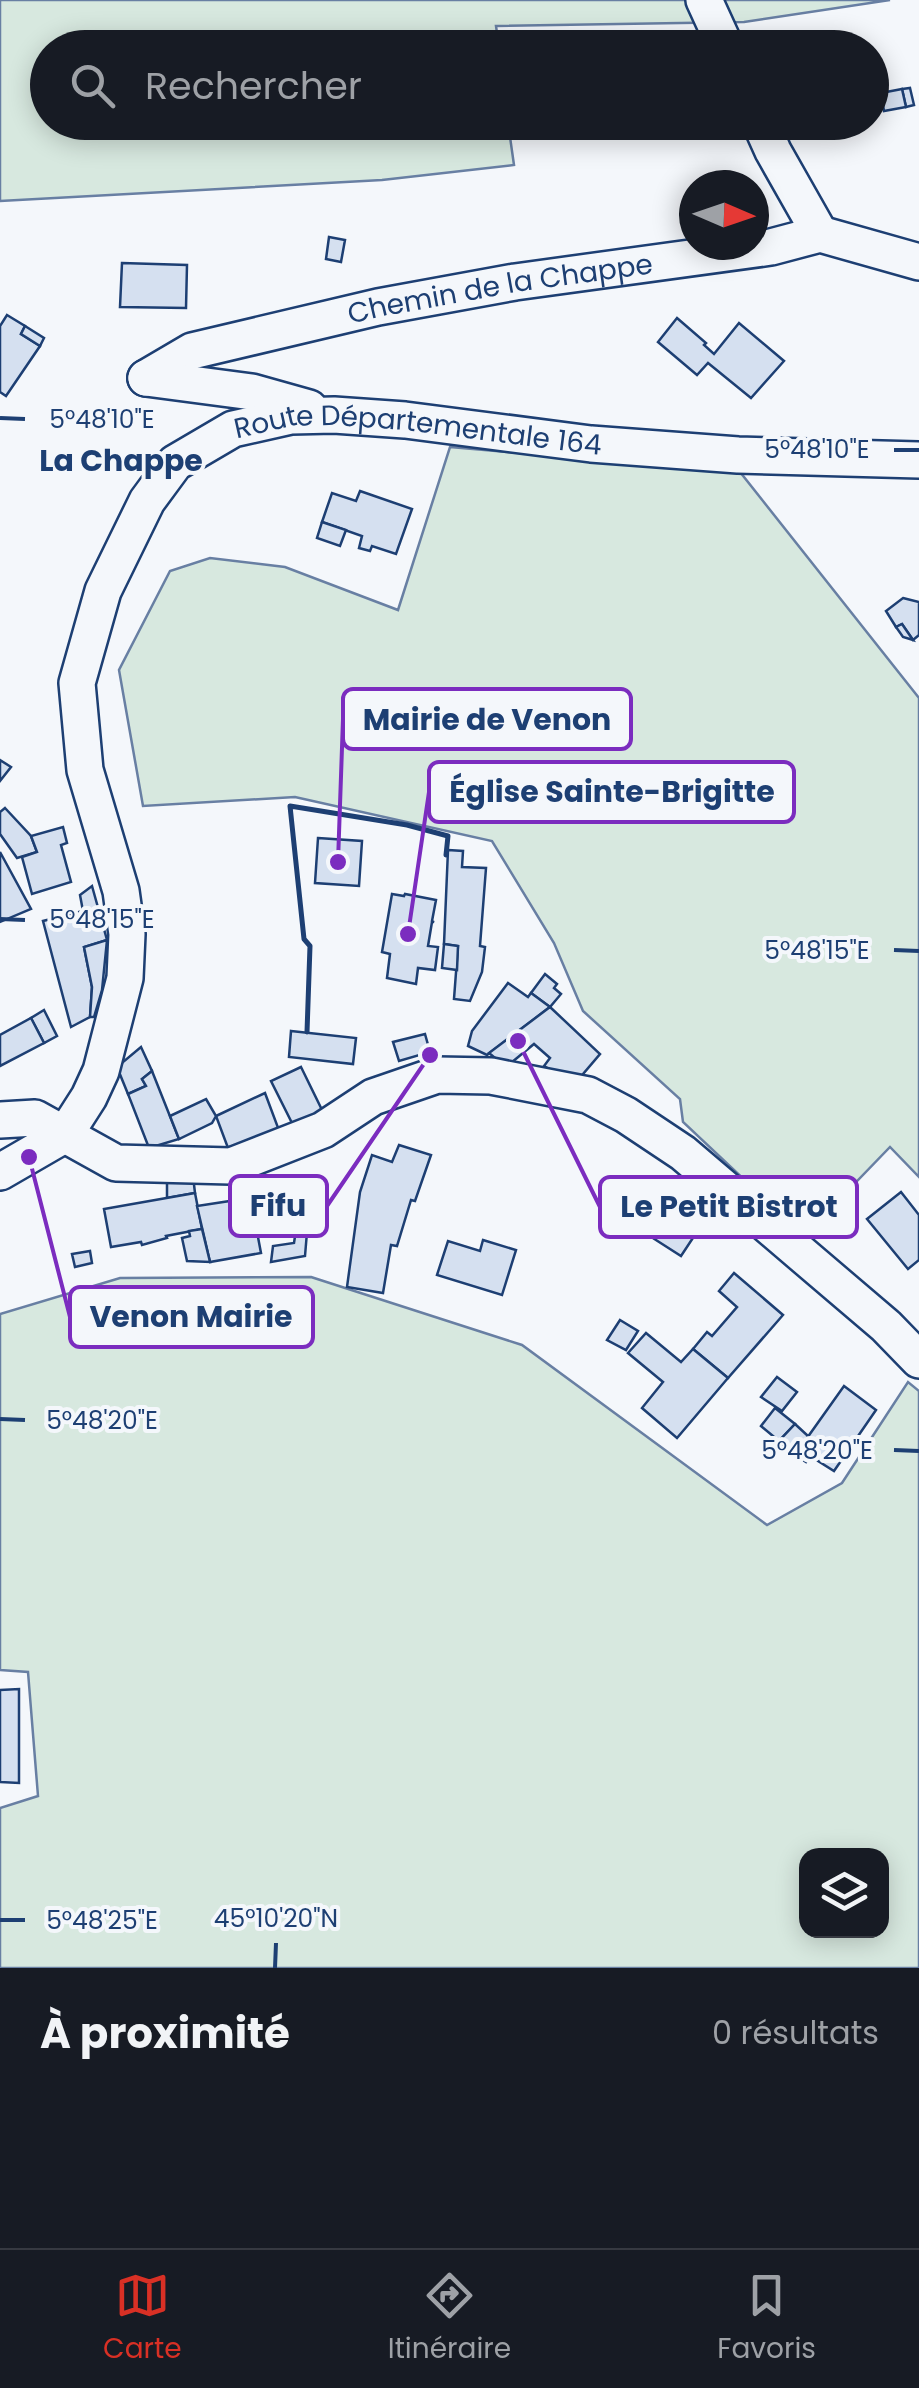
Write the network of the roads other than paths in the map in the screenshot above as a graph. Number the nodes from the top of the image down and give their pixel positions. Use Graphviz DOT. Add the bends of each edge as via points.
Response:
graph roads {
  1 [pos="704,0"];
  2 [pos="718,30"];
  3 [pos="767,140"];
  4 [pos="820,234"];
  5 [pos="919,262"];
  6 [pos="334,415"];
  7 [pos="919,460"];
  8 [pos="33,1124"];
  9 [pos="0,1138"];
  10 [pos="0,1172"];
  11 [pos="919,1360"];
  1 -- 2 [label="street"];
  3 -- 4 [label="street"];
  4 -- 5 [label="street"];
  4 -- 6 [label="street, Chemin de la Chappe" via="378,307 192,351 146,378 252,392"];
  6 -- 7 [label="street, Route Départementale 164" via="590,444"];
  6 -- 8 [label="street, Route Départementale 164" via="232,429 175,464 147,500 102,591 78,684 85,770 121,890 125,978 89,1098"];
  8 -- 9 [label="street"];
  8 -- 10 [label="street, Route Départementale 164"];
  8 -- 11 [label="street" via="116,1163 231,1166 323,1130 373,1097 437,1075 490,1076 588,1095 683,1154"];
}
